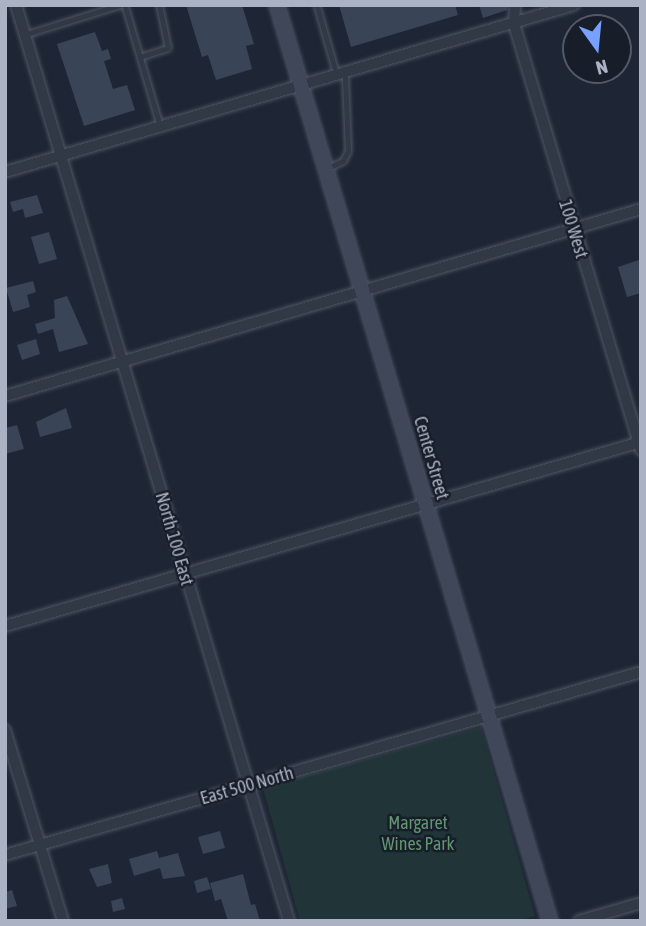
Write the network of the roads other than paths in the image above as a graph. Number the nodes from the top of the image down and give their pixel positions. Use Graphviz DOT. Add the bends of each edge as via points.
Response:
graph roads {
  1 [pos="16,5"];
  2 [pos="122,5"];
  3 [pos="159,5"];
  4 [pos="277,5"];
  5 [pos="317,5"];
  6 [pos="514,5"];
  7 [pos="574,5"];
  8 [pos="552,9"];
  9 [pos="514,24"];
  10 [pos="24,35"];
  11 [pos="140,57"];
  12 [pos="342,77"];
  13 [pos="302,89"];
  14 [pos="160,126"];
  15 [pos="61,156"];
  16 [pos="326,169"];
  17 [pos="5,172"];
  18 [pos="641,209"];
  19 [pos="574,230"];
  20 [pos="362,291"];
  21 [pos="122,362"];
  22 [pos="5,396"];
  23 [pos="640,445"];
  24 [pos="425,503"];
  25 [pos="184,574"];
  26 [pos="5,626"];
  27 [pos="641,672"];
  28 [pos="488,717"];
  29 [pos="5,730"];
  30 [pos="248,785"];
  31 [pos="40,845"];
  32 [pos="5,855"];
  33 [pos="641,903"];
  34 [pos="63,921"];
  35 [pos="289,921"];
  36 [pos="550,921"];
  37 [pos="579,921"];
  1 -- 10 [label="street, North 100 East"];
  2 -- 10 [label="lane"];
  2 -- 11 [label="lane"];
  3 -- 11 [label="lane" via="168,48"];
  4 -- 13 [label="street, Center Street"];
  5 -- 12 [label="lane"];
  6 -- 9 [label="street, 100 West"];
  7 -- 8 [label="street"];
  8 -- 9 [label="street"];
  9 -- 12 [label="street"];
  9 -- 19 [label="street, 100 West"];
  10 -- 15 [label="street, North 100 East"];
  11 -- 14 [label="lane"];
  12 -- 13 [label="street"];
  12 -- 16 [label="lane" via="348,151 343,161"];
  13 -- 14 [label="street" via="281,90"];
  13 -- 16 [label="street, Center Street"];
  14 -- 15 [label="street"];
  15 -- 17 [label="street"];
  15 -- 21 [label="street, North 100 East"];
  16 -- 20 [label="street, Center Street"];
  18 -- 19 [label="street"];
  19 -- 20 [label="street"];
  19 -- 23 [label="street, 100 West"];
  20 -- 21 [label="street"];
  20 -- 24 [label="street, Center Street"];
  21 -- 22 [label="street"];
  21 -- 25 [label="street, North 100 East"];
  23 -- 24 [label="street"];
  24 -- 25 [label="street"];
  24 -- 28 [label="street, Center Street"];
  25 -- 26 [label="street"];
  25 -- 30 [label="street, North 100 East"];
  27 -- 28 [label="street, East 500 North"];
  28 -- 30 [label="street, East 500 North"];
  28 -- 36 [label="street, Center Street"];
  29 -- 31 [label="street"];
  30 -- 31 [label="street, East 500 North"];
  30 -- 35 [label="street, North 100 East"];
  31 -- 32 [label="street, East 500 North"];
  31 -- 34 [label="street"];
  33 -- 37 [label="street"];
}
